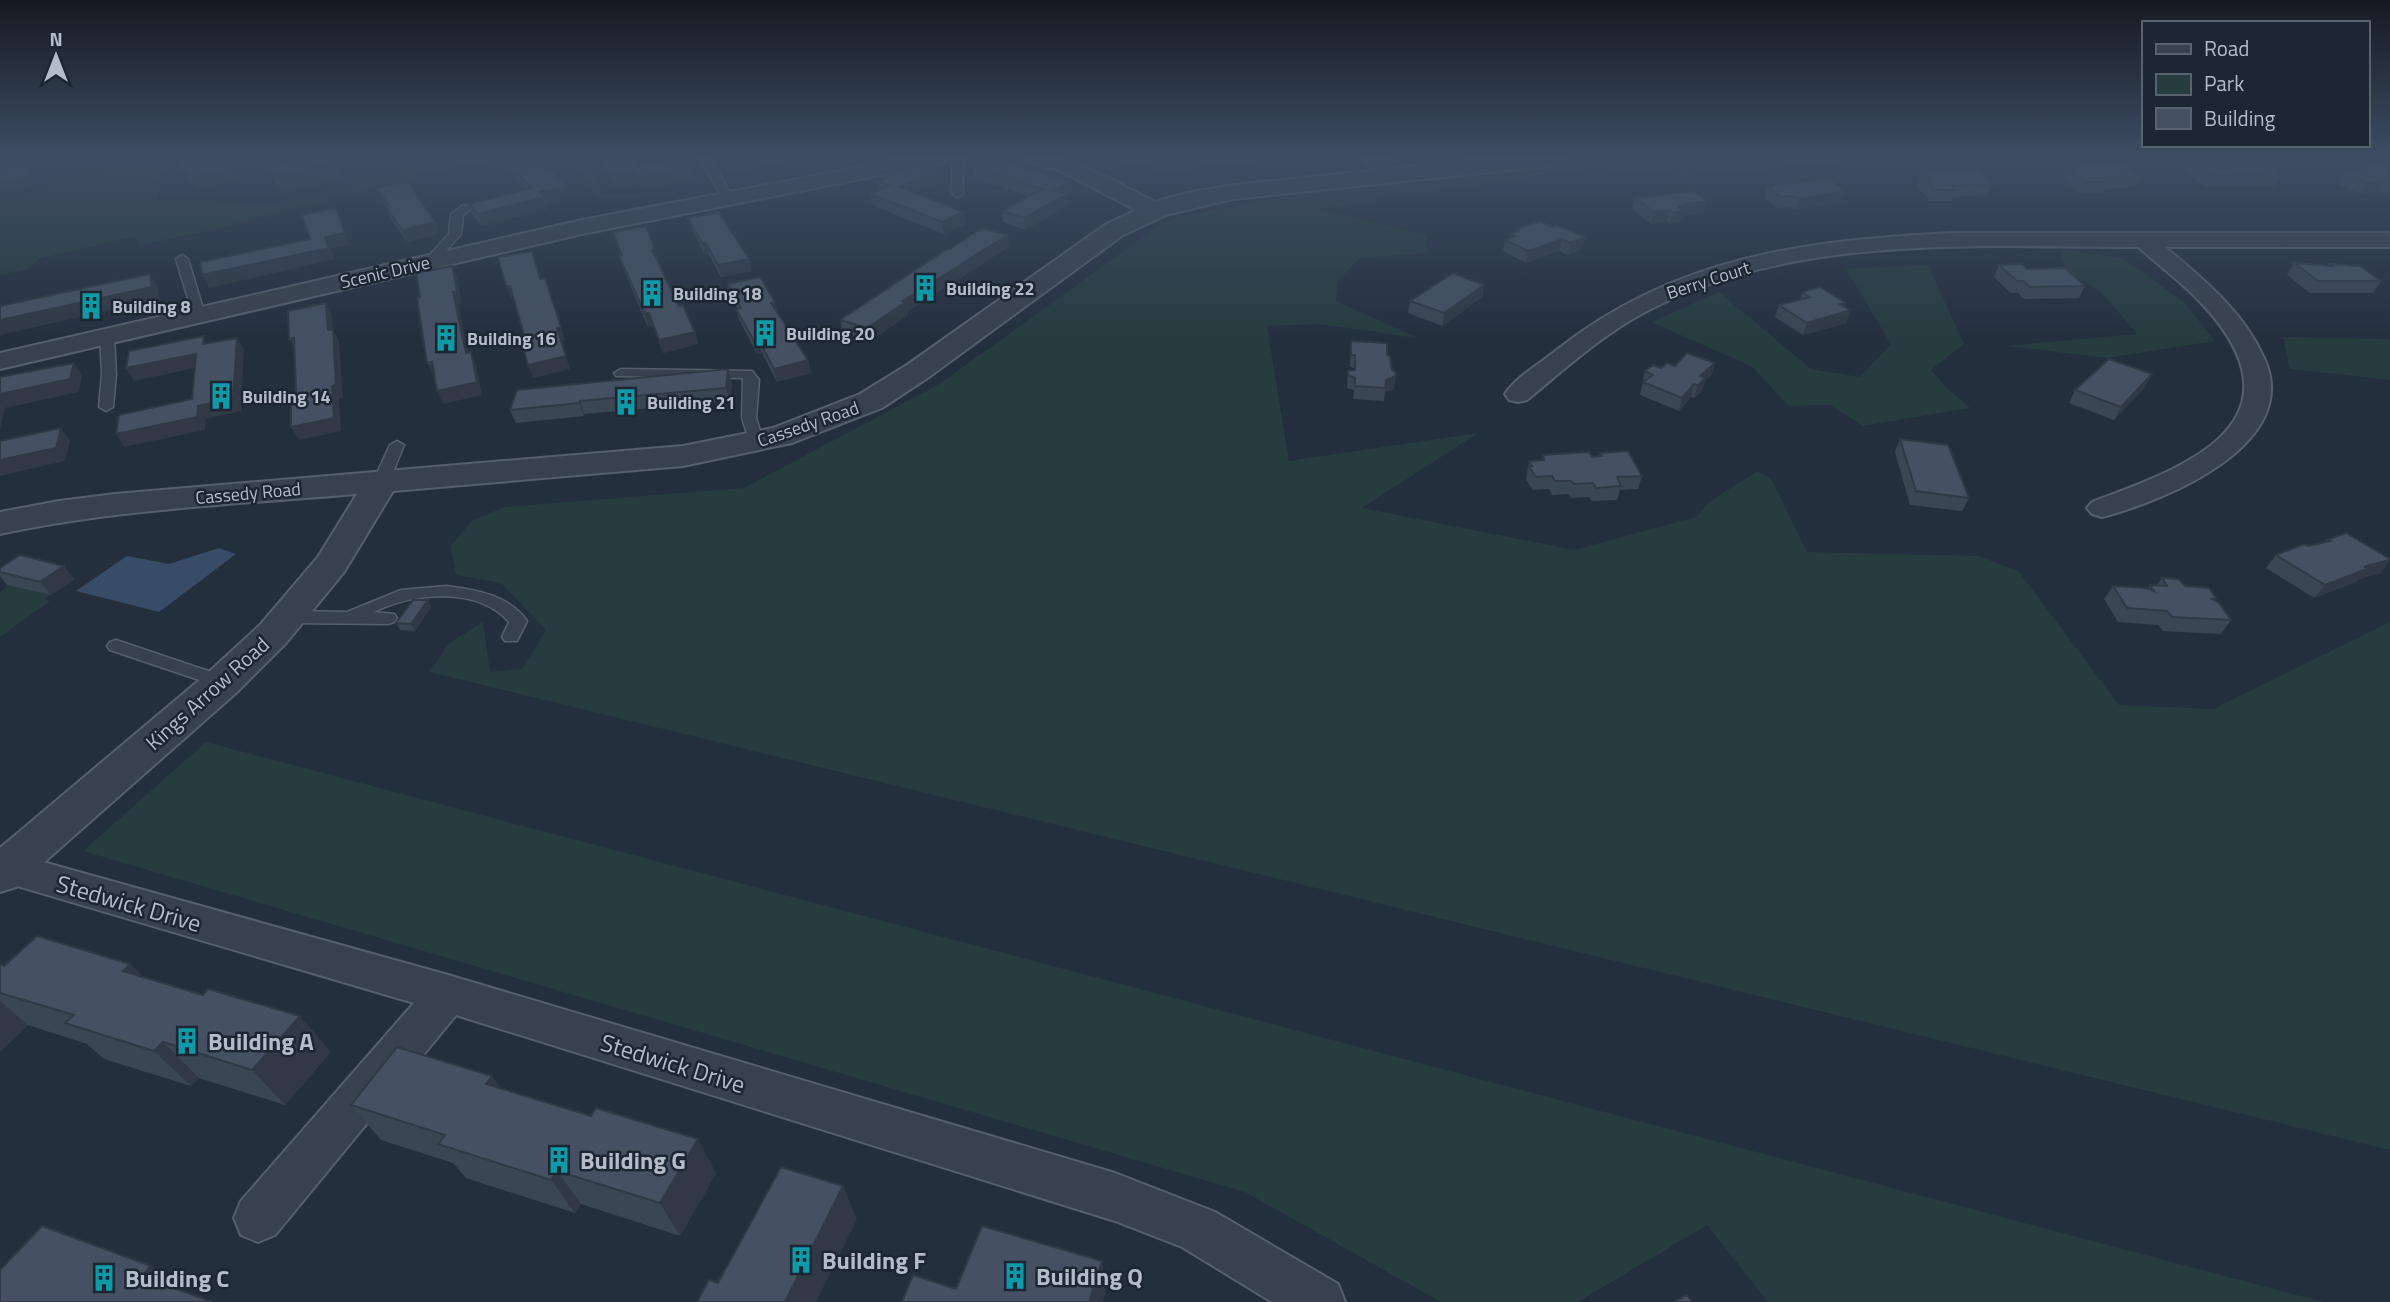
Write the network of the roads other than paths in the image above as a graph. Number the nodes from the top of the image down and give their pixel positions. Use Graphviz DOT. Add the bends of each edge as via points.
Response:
graph roads {
  1 [pos="459,219"];
  2 [pos="623,219"];
  3 [pos="1135,219"];
  4 [pos="2143,239"];
  5 [pos="2390,240"];
  6 [pos="182,259"];
  7 [pos="432,261"];
  8 [pos="199,315"];
  9 [pos="107,337"];
  10 [pos="0,361"];
  11 [pos="621,373"];
  12 [pos="1517,394"];
  13 [pos="106,407"];
  14 [pos="757,443"];
  15 [pos="397,445"];
  16 [pos="381,482"];
  17 [pos="2102,508"];
  18 [pos="0,523"];
  19 [pos="289,617"];
  20 [pos="351,617"];
  21 [pos="388,618"];
  22 [pos="511,637"];
  23 [pos="116,646"];
  24 [pos="223,682"];
  25 [pos="4,871"];
  26 [pos="448,994"];
  27 [pos="258,1218"];
  28 [pos="1320,1302"];
  1 -- 7 [label="lane" via="457,233"];
  2 -- 7 [label="street, Scenic Drive"];
  3 -- 14 [label="street, Cassedy Road" via="888,391 831,419"];
  4 -- 5 [label="street, Berry Court"];
  4 -- 12 [label="street, Berry Court" via="1904,242 1765,262 1640,305 1598,331"];
  4 -- 17 [label="street" via="2230,321 2252,362 2257,396 2248,424 2213,460 2158,488"];
  6 -- 8 [label="lane"];
  7 -- 8 [label="street, Scenic Drive"];
  8 -- 9 [label="street, Scenic Drive"];
  9 -- 10 [label="street, Scenic Drive"];
  9 -- 13 [label="lane"];
  11 -- 14 [label="lane" via="747,374 752,380 749,418"];
  14 -- 16 [label="street, Cassedy Road" via="683,456"];
  15 -- 16 [label="lane"];
  16 -- 18 [label="street, Cassedy Road" via="101,506"];
  16 -- 19 [label="street, Kings Arrow Road" via="331,564"];
  19 -- 20 [label="lane"];
  19 -- 24 [label="street, Kings Arrow Road"];
  20 -- 21 [label="lane"];
  20 -- 22 [label="lane" via="403,594 444,592 512,611 518,621"];
  23 -- 24 [label="lane"];
  24 -- 25 [label="street, Kings Arrow Road"];
  25 -- 26 [label="street, Stedwick Drive"];
  26 -- 27 [label="street"];
  26 -- 28 [label="street, Stedwick Drive" via="1115,1197 1198,1229"];
}
